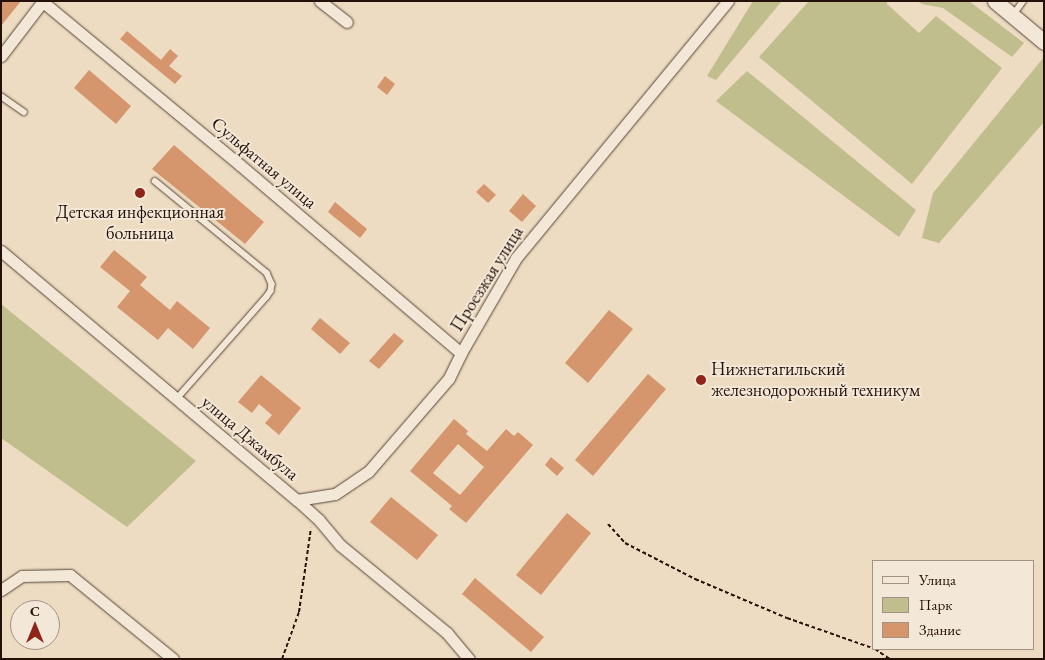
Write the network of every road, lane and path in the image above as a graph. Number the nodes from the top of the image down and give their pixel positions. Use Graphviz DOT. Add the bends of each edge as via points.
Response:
graph roads {
  1 [pos="320,1"];
  2 [pos="728,1"];
  3 [pos="995,1"];
  4 [pos="1024,1"];
  5 [pos="43,2"];
  6 [pos="1012,15"];
  7 [pos="347,22"];
  8 [pos="1044,42"];
  9 [pos="1,56"];
  10 [pos="1,96"];
  11 [pos="24,112"];
  12 [pos="155,181"];
  13 [pos="1,251"];
  14 [pos="461,353"];
  15 [pos="177,399"];
  16 [pos="297,500"];
  17 [pos="319,520"];
  18 [pos="608,524"];
  19 [pos="1,590"];
  20 [pos="872,648"];
  21 [pos="876,650"];
  22 [pos="173,659"];
  23 [pos="282,659"];
  24 [pos="468,659"];
  25 [pos="890,659"];
  1 -- 7 [label="street"];
  2 -- 14 [label="street, Проезжая улица" via="516,258"];
  3 -- 6 [label="street"];
  4 -- 6 [label="lane"];
  5 -- 9 [label="street"];
  5 -- 14 [label="street, Сульфатная улица"];
  6 -- 8 [label="street"];
  10 -- 11 [label="lane"];
  12 -- 15 [label="lane" via="267,273 272,284 267,297"];
  13 -- 15 [label="street, улица Джамбула"];
  14 -- 16 [label="street, Проезжая улица" via="450,378 368,472 335,494"];
  15 -- 16 [label="street, улица Джамбула"];
  16 -- 17 [label="street, улица Джамбула"];
  17 -- 23 [label="path" via="311,525 299,612"];
  17 -- 24 [label="street, улица Джамбула" via="340,545 446,633"];
  18 -- 20 [label="path" via="625,542 695,579 787,618"];
  19 -- 22 [label="street" via="22,576 70,575"];
  21 -- 25 [label="path"];
}
